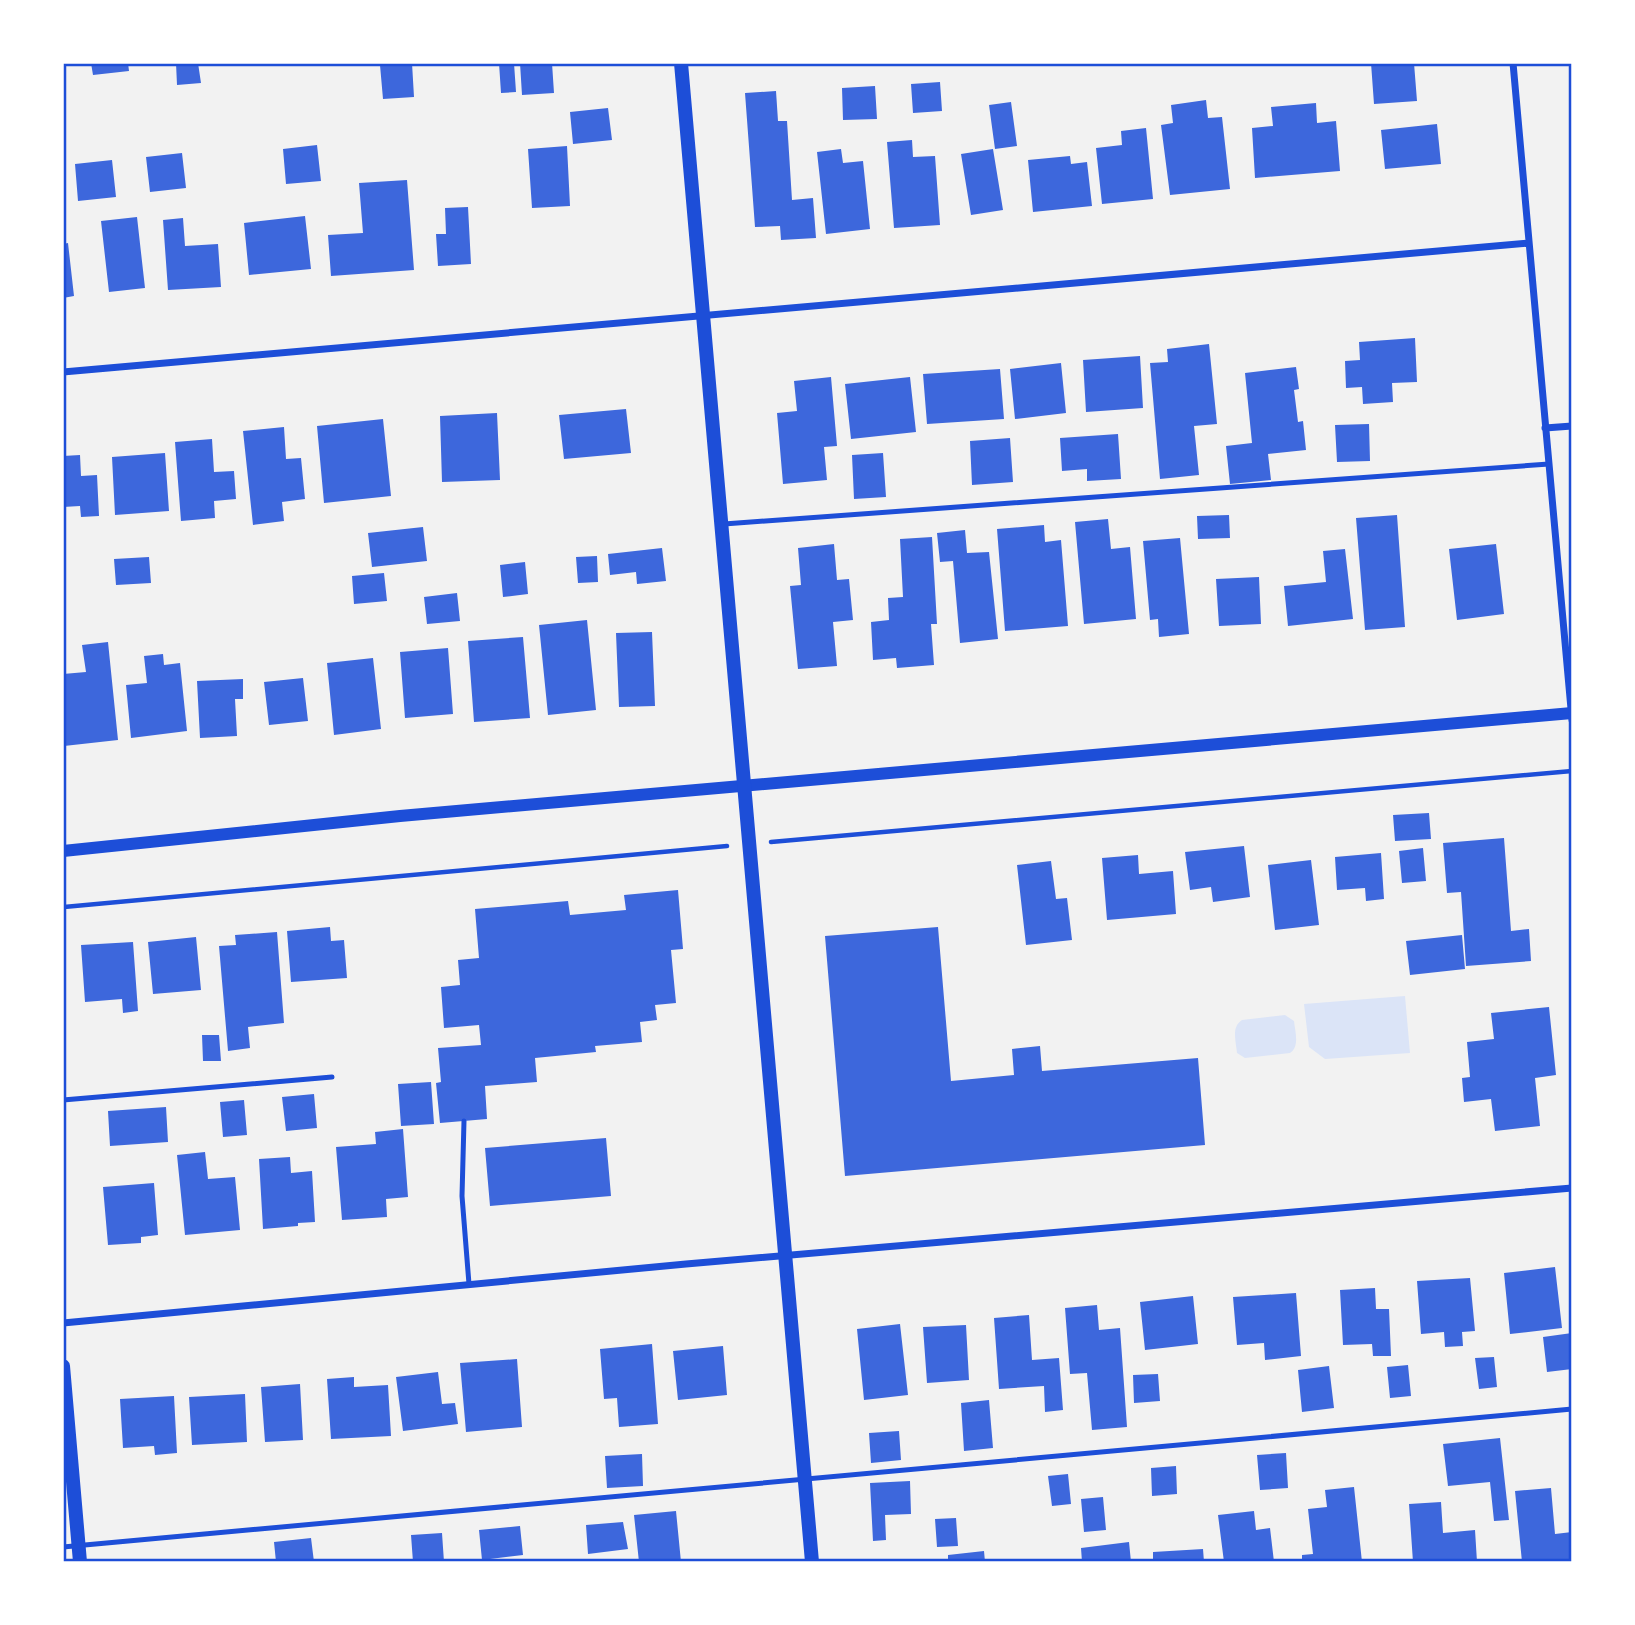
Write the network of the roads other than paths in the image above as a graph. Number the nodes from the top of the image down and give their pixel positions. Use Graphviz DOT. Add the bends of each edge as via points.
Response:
graph roads {
  1 [pos="681,63"];
  2 [pos="1513,63"];
  3 [pos="1529,243"];
  4 [pos="702,315"];
  5 [pos="63,372"];
  6 [pos="1572,426"];
  7 [pos="1545,428"];
  8 [pos="1549,464"];
  9 [pos="722,524"];
  10 [pos="1572,713"];
  11 [pos="1572,720"];
  12 [pos="744,786"];
  13 [pos="63,851"];
  14 [pos="332,1077"];
  15 [pos="63,1100"];
  16 [pos="464,1121"];
  17 [pos="1572,1188"];
  18 [pos="784,1256"];
  19 [pos="469,1284"];
  20 [pos="63,1323"];
  21 [pos="63,1366"];
  22 [pos="1572,1409"];
  23 [pos="804,1479"];
  24 [pos="79,1546"];
  25 [pos="63,1547"];
  26 [pos="80,1562"];
  27 [pos="812,1562"];
  1 -- 4 [label="main road"];
  2 -- 3 [label="street"];
  3 -- 4 [label="street"];
  3 -- 7 [label="street"];
  4 -- 5 [label="street"];
  4 -- 9 [label="main road"];
  6 -- 7 [label="street"];
  7 -- 8 [label="street"];
  8 -- 9 [label="lane"];
  8 -- 10 [label="street"];
  9 -- 12 [label="main road"];
  10 -- 11 [label="street"];
  10 -- 12 [label="street"];
  12 -- 13 [label="street"];
  12 -- 18 [label="main road"];
  14 -- 15 [label="lane"];
  16 -- 19 [label="lane" via="462,1196"];
  17 -- 18 [label="street"];
  18 -- 19 [label="street"];
  18 -- 23 [label="main road"];
  19 -- 20 [label="street"];
  21 -- 24 [label="main road"];
  22 -- 23 [label="lane"];
  23 -- 24 [label="lane"];
  23 -- 27 [label="main road"];
  24 -- 25 [label="lane"];
  24 -- 26 [label="main road"];
}
